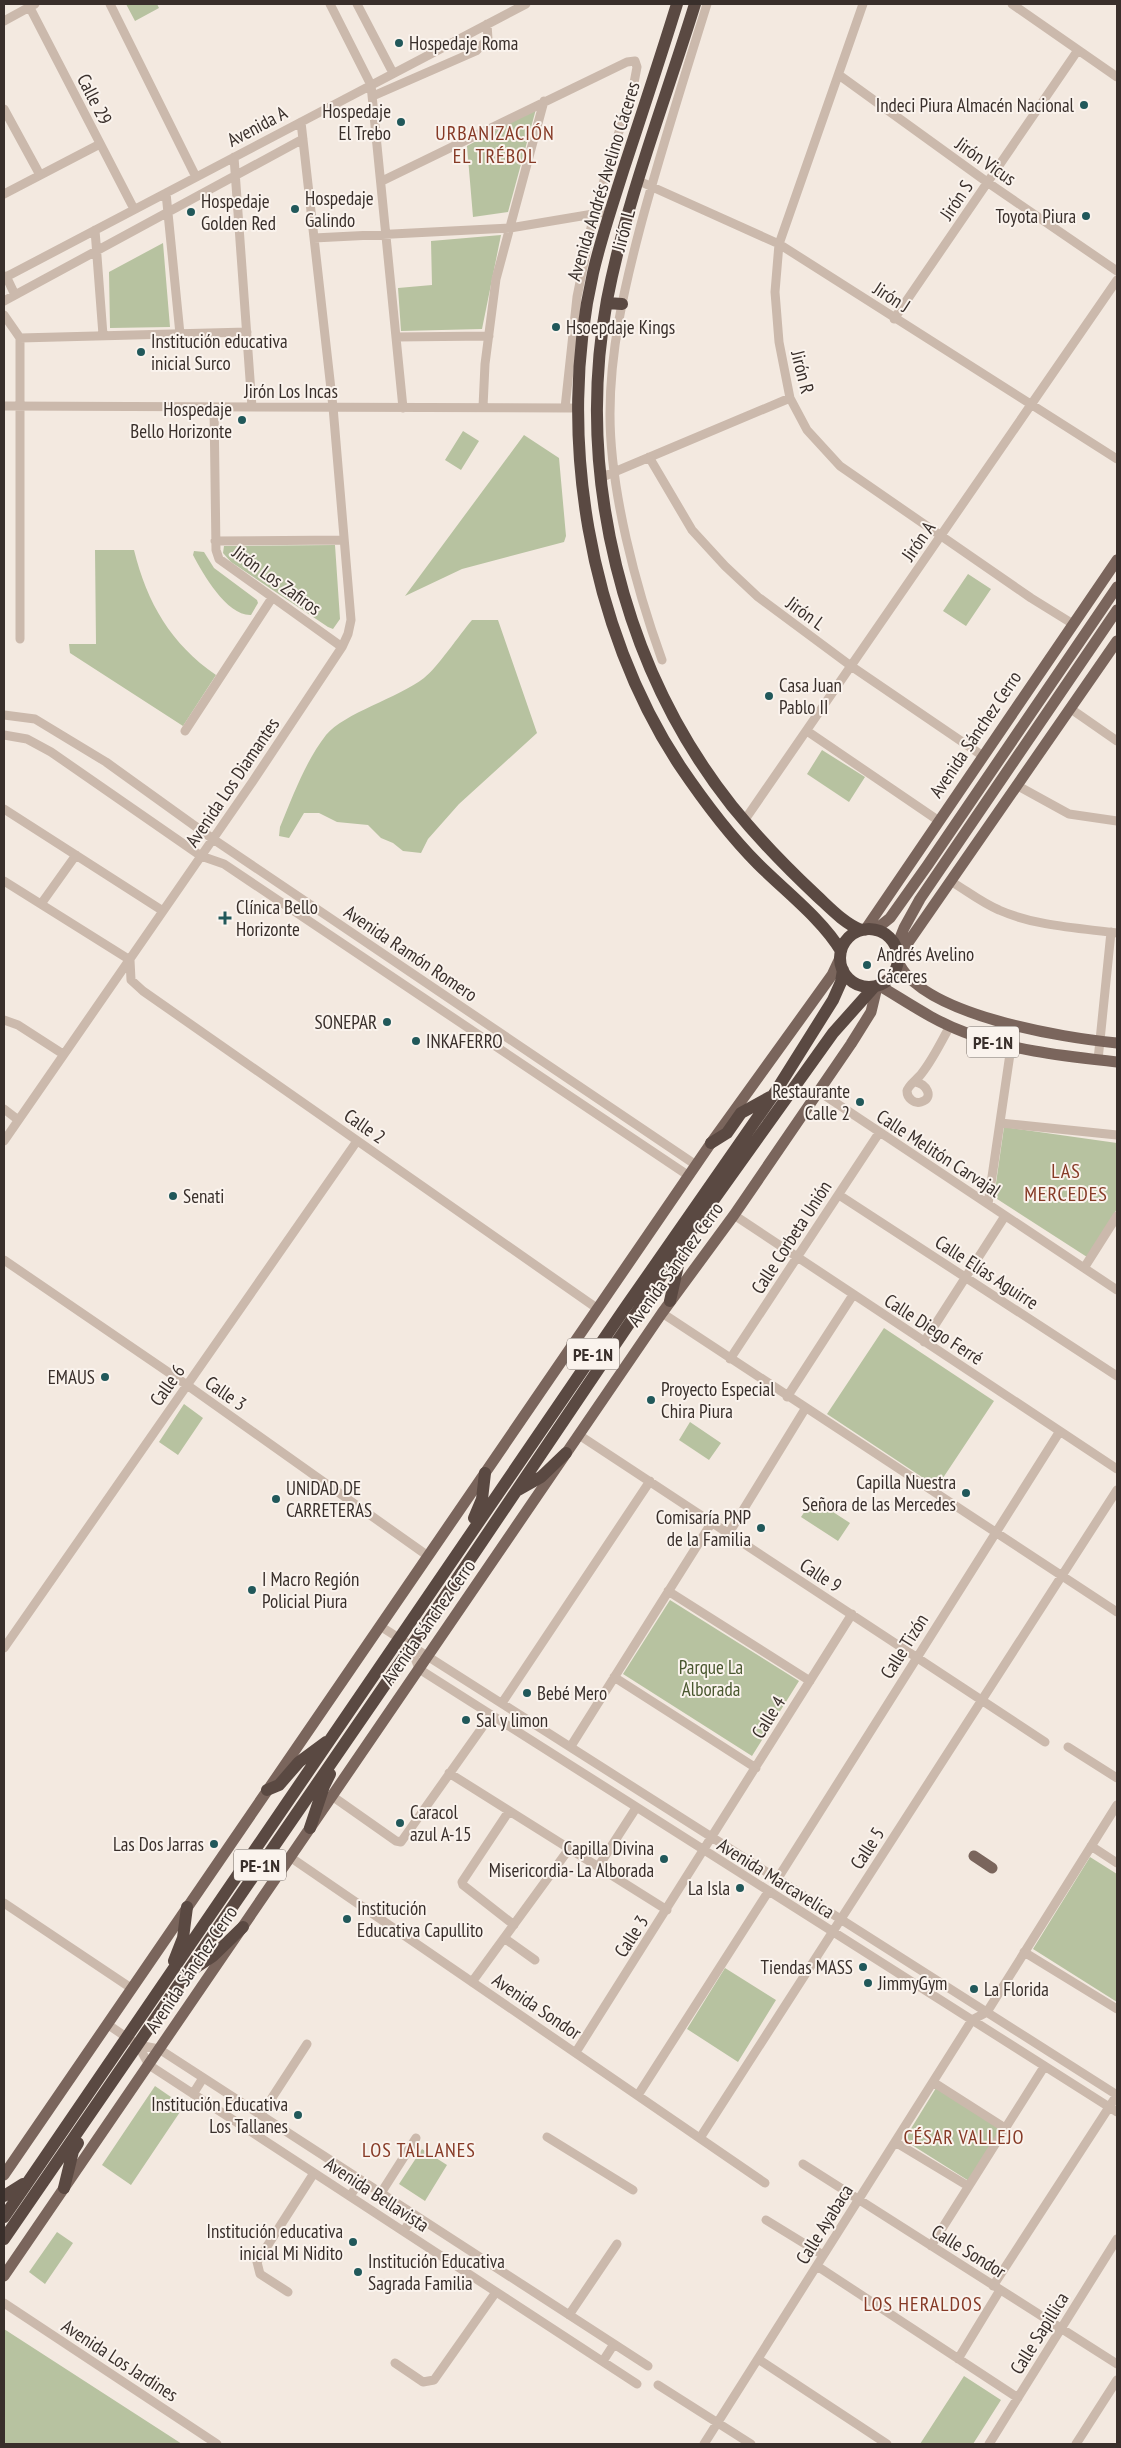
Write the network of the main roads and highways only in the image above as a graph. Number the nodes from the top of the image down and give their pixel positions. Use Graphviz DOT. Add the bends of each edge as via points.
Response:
graph roads {
  1 [pos="677,4"];
  2 [pos="695,4"];
  3 [pos="668,30"];
  4 [pos="690,38"];
  5 [pos="607,302"];
  6 [pos="622,304"];
  7 [pos="583,330"];
  8 [pos="603,331"];
  9 [pos="600,478"];
  10 [pos="582,481"];
  11 [pos="1117,560"];
  12 [pos="1117,587"];
  13 [pos="1117,610"];
  14 [pos="1115,648"];
  15 [pos="656,662"];
  16 [pos="632,675"];
  17 [pos="993,823"];
  18 [pos="926,839"];
  19 [pos="953,850"];
  20 [pos="927,866"];
  21 [pos="796,876"];
  22 [pos="783,888"];
  23 [pos="867,930"];
  24 [pos="898,955"];
  25 [pos="841,960"];
  26 [pos="877,987"];
  27 [pos="1117,1043"];
  28 [pos="1117,1062"];
  29 [pos="774,1094"];
  30 [pos="711,1143"];
  31 [pos="695,1226"];
  32 [pos="670,1301"];
  33 [pos="566,1453"];
  34 [pos="485,1473"];
  35 [pos="516,1491"];
  36 [pos="465,1542"];
  37 [pos="336,1734"];
  38 [pos="337,1754"];
  39 [pos="267,1790"];
  40 [pos="310,1828"];
  41 [pos="974,1856"];
  42 [pos="992,1868"];
  43 [pos="187,1908"];
  44 [pos="243,1927"];
  45 [pos="186,1974"];
  46 [pos="165,1982"];
  47 [pos="132,2041"];
  48 [pos="89,2115"];
  49 [pos="4,2175"];
  50 [pos="28,2182"];
  51 [pos="64,2188"];
  52 [pos="4,2196"];
  53 [pos="4,2217"];
  54 [pos="4,2239"];
  55 [pos="4,2276"];
  1 -- 3 [label="highway, Avenida Andrés Avelino Cáceres"];
  2 -- 4 [label="highway, Avenida Andrés Avelino Cáceres"];
  3 -- 4 [label="highway"];
  3 -- 7 [label="highway, Avenida Andrés Avelino Cáceres" via="593,274"];
  4 -- 5 [label="highway, Avenida Andrés Avelino Cáceres" via="645,184 618,252"];
  5 -- 6 [label="highway"];
  5 -- 8 [label="highway, Avenida Andrés Avelino Cáceres"];
  7 -- 8 [label="highway"];
  7 -- 10 [label="highway, Avenida Andrés Avelino Cáceres" via="579,408"];
  8 -- 9 [label="highway, Avenida Andrés Avelino Cáceres" via="597,405"];
  9 -- 10 [label="highway"];
  9 -- 15 [label="highway, Avenida Andrés Avelino Cáceres" via="615,563"];
  10 -- 16 [label="highway, Avenida Andrés Avelino Cáceres" via="597,565"];
  11 -- 18 [label="main road, Avenida Sánchez Cerro"];
  12 -- 20 [label="main road, Avenida Sánchez Cerro"];
  13 -- 19 [label="main road"];
  14 -- 17 [label="main road"];
  15 -- 16 [label="highway"];
  15 -- 21 [label="highway, Avenida Andrés Avelino Cáceres" via="671,712 697,756 744,821"];
  16 -- 22 [label="highway, Avenida Andrés Avelino Cáceres" via="652,721 703,799 756,862"];
  17 -- 19 [label="main road"];
  17 -- 24 [label="main road"];
  18 -- 20 [label="main road"];
  18 -- 23 [label="main road, Avenida Sánchez Cerro"];
  19 -- 24 [label="main road" via="904,928"];
  20 -- 23 [label="main road, Avenida Sánchez Cerro" via="890,918"];
  21 -- 22 [label="highway"];
  21 -- 23 [label="highway, Avenida Andrés Avelino Cáceres" via="843,920"];
  22 -- 25 [label="highway, Avenida Andrés Avelino Cáceres" via="830,936"];
  23 -- 24 [label="highway, PE-1N" via="888,936"];
  23 -- 25 [label="highway, PE-1N" via="848,938"];
  24 -- 26 [label="highway, PE-1N" via="894,974"];
  24 -- 27 [label="main road, PE-1N" via="909,979 970,1012 1020,1028"];
  25 -- 26 [label="highway, PE-1N" via="853,983"];
  25 -- 29 [label="highway, Avenida Sánchez Cerro / PE-1N" via="841,982 833,1000"];
  25 -- 30 [label="main road, Avenida Sánchez Cerro"];
  26 -- 28 [label="main road, PE-1N" via="950,1026 1011,1047"];
  26 -- 31 [label="highway, Avenida Sánchez Cerro / PE-1N" via="832,1033"];
  26 -- 32 [label="main road, Avenida Sánchez Cerro" via="871,1012 734,1214"];
  29 -- 30 [label="highway" via="741,1113 727,1133"];
  29 -- 36 [label="highway, Avenida Sánchez Cerro / PE-1N"];
  30 -- 34 [label="main road, Avenida Sánchez Cerro"];
  31 -- 32 [label="highway" via="693,1239 679,1261"];
  31 -- 35 [label="highway, Avenida Sánchez Cerro / PE-1N"];
  32 -- 33 [label="main road, Avenida Sánchez Cerro"];
  33 -- 35 [label="highway" via="541,1477"];
  33 -- 40 [label="main road, Avenida Sánchez Cerro"];
  34 -- 36 [label="highway" via="480,1506"];
  34 -- 39 [label="main road, Avenida Sánchez Cerro"];
  35 -- 38 [label="highway, Avenida Sánchez Cerro / PE-1N"];
  36 -- 37 [label="highway, Avenida Sánchez Cerro / PE-1N"];
  37 -- 39 [label="highway" via="299,1762 279,1785"];
  37 -- 46 [label="highway, Avenida Sánchez Cerro / PE-1N"];
  38 -- 40 [label="highway"];
  38 -- 45 [label="highway, Avenida Sánchez Cerro / PE-1N"];
  39 -- 43 [label="main road, Avenida Sánchez Cerro"];
  40 -- 44 [label="main road, Avenida Sánchez Cerro"];
  41 -- 42 [label="main road"];
  43 -- 46 [label="highway" via="183,1938"];
  43 -- 49 [label="main road, Avenida Sánchez Cerro"];
  44 -- 45 [label="highway" via="213,1956"];
  44 -- 51 [label="main road, Avenida Sánchez Cerro"];
  45 -- 47 [label="highway, Avenida Sánchez Cerro / PE-1N"];
  46 -- 47 [label="highway, Avenida Sánchez Cerro / PE-1N"];
  47 -- 48 [label="highway, Avenida Sánchez Cerro / PE-1N"];
  47 -- 50 [label="highway, Avenida Sánchez Cerro / PE-1N"];
  48 -- 51 [label="highway" via="73,2151"];
  48 -- 54 [label="highway, Avenida Sánchez Cerro / PE-1N"];
  50 -- 52 [label="highway"];
  50 -- 53 [label="highway, Avenida Sánchez Cerro / PE-1N"];
  51 -- 55 [label="main road, Avenida Sánchez Cerro"];
}
